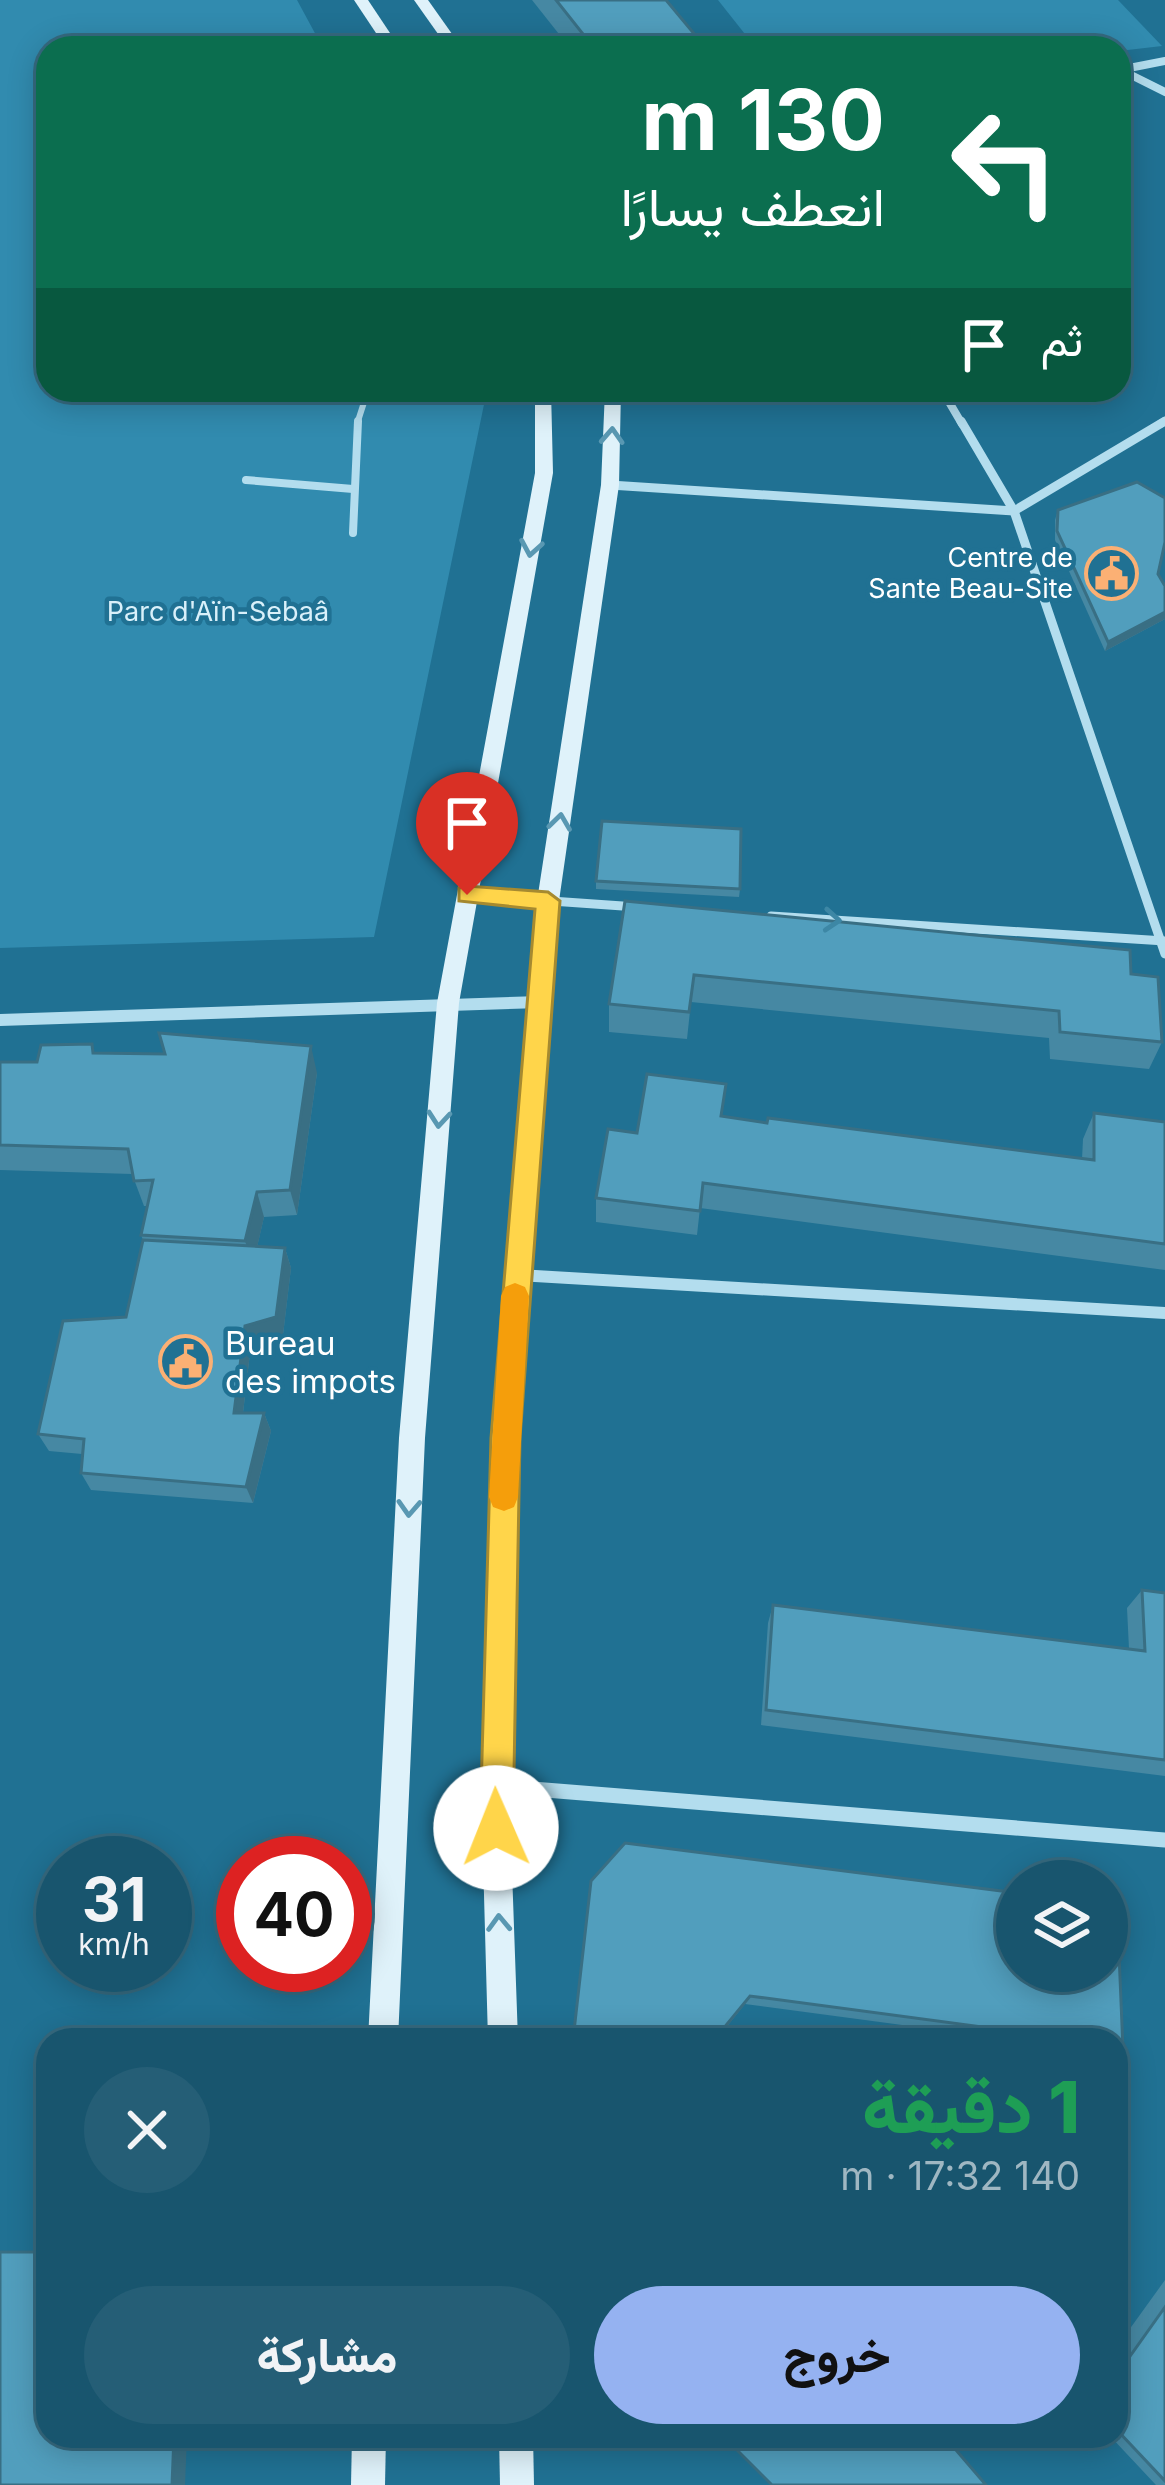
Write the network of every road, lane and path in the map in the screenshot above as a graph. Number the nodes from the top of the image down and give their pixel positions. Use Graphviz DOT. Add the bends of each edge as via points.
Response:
graph roads {
  1 [pos="362,0"];
  2 [pos="421,0"];
  3 [pos="384,36"];
  4 [pos="446,36"];
  5 [pos="1165,61"];
  6 [pos="1131,67"];
  7 [pos="1131,74"];
  8 [pos="1165,92"];
  9 [pos="363,402"];
  10 [pos="543,402"];
  11 [pos="613,402"];
  12 [pos="949,402"];
  13 [pos="1165,421"];
  14 [pos="246,480"];
  15 [pos="610,485"];
  16 [pos="353,489"];
  17 [pos="1014,511"];
  18 [pos="353,533"];
  19 [pos="467,895"];
  20 [pos="548,901"];
  21 [pos="642,908"];
  22 [pos="760,915"];
  23 [pos="1164,945"];
  24 [pos="540,1002"];
  25 [pos="448,1003"];
  26 [pos="0,1020"];
  27 [pos="517,1275"];
  28 [pos="1165,1313"];
  29 [pos="495,1786"];
  30 [pos="1165,1840"];
  31 [pos="384,2028"];
  32 [pos="503,2028"];
  33 [pos="369,2448"];
  34 [pos="516,2448"];
  35 [pos="368,2485"];
  36 [pos="518,2485"];
  1 -- 3 [label="street"];
  2 -- 4 [label="street"];
  5 -- 6 [label="street"];
  7 -- 8 [label="street"];
  9 -- 16 [label="lane"];
  10 -- 19 [label="street, one-way" via="544,473"];
  15 -- 11 [label="street, one-way"];
  12 -- 17 [label="street"];
  13 -- 17 [label="street"];
  14 -- 16 [label="lane"];
  15 -- 17 [label="street"];
  20 -- 15 [label="street, one-way"];
  16 -- 18 [label="lane"];
  17 -- 23 [label="street"];
  19 -- 20 [label="street"];
  19 -- 25 [label="street"];
  20 -- 21 [label="street"];
  20 -- 24 [label="street"];
  22 -- 23 [label="street, one-way"];
  24 -- 25 [label="street"];
  24 -- 27 [label="street"];
  25 -- 26 [label="street"];
  25 -- 31 [label="street, one-way" via="412,1438"];
  27 -- 28 [label="street"];
  27 -- 29 [label="street"];
  29 -- 30 [label="street"];
  32 -- 29 [label="street, one-way"];
  33 -- 35 [label="street"];
  34 -- 36 [label="street"];
}
